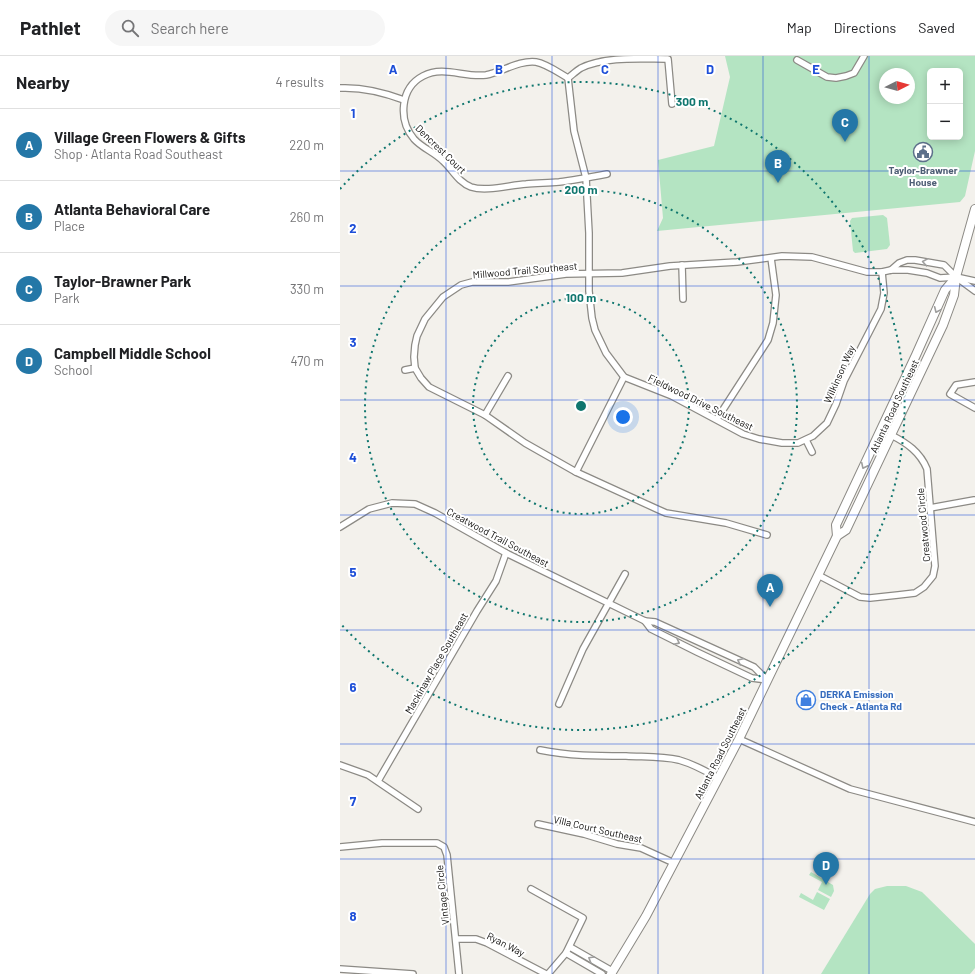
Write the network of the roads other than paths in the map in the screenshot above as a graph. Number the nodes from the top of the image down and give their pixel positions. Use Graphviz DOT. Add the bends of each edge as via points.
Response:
graph roads {
  1 [pos="864,56"];
  2 [pos="797,60"];
  3 [pos="568,78"];
  4 [pos="340,88"];
  5 [pos="404,100"];
  6 [pos="672,104"];
  7 [pos="607,174"];
  8 [pos="586,178"];
  9 [pos="975,209"];
  10 [pos="770,258"];
  11 [pos="682,265"];
  12 [pos="891,270"];
  13 [pos="882,272"];
  14 [pos="589,274"];
  15 [pos="956,277"];
  16 [pos="975,281"];
  17 [pos="975,291"];
  18 [pos="683,299"];
  19 [pos="416,368"];
  20 [pos="405,370"];
  21 [pos="508,376"];
  22 [pos="624,377"];
  23 [pos="975,382"];
  24 [pos="975,408"];
  25 [pos="485,415"];
  26 [pos="716,419"];
  27 [pos="891,434"];
  28 [pos="806,440"];
  29 [pos="769,441"];
  30 [pos="812,452"];
  31 [pos="576,472"];
  32 [pos="974,500"];
  33 [pos="930,508"];
  34 [pos="340,527"];
  35 [pos="767,535"];
  36 [pos="837,536"];
  37 [pos="506,553"];
  38 [pos="625,574"];
  39 [pos="818,575"];
  40 [pos="608,603"];
  41 [pos="645,622"];
  42 [pos="767,680"];
  43 [pos="559,704"];
  44 [pos="740,740"];
  45 [pos="540,750"];
  46 [pos="340,765"];
  47 [pos="718,778"];
  48 [pos="378,781"];
  49 [pos="418,809"];
  50 [pos="975,822"];
  51 [pos="538,824"];
  52 [pos="340,847"];
  53 [pos="674,863"];
  54 [pos="531,889"];
  55 [pos="456,939"];
  56 [pos="570,947"];
  57 [pos="566,953"];
  58 [pos="340,969"];
  59 [pos="611,973"];
  60 [pos="413,974"];
  61 [pos="459,974"];
  62 [pos="547,974"];
  63 [pos="602,974"];
  1 -- 2 [label="street" via="854,72 836,78 827,77"];
  3 -- 5 [label="street" via="536,62 526,62 486,75 436,71 414,83"];
  3 -- 6 [label="street" via="595,62 668,58"];
  3 -- 8 [label="street" via="574,131"];
  4 -- 5 [label="street" via="379,91"];
  5 -- 8 [label="street, Dencrest Court" via="407,130 423,148 443,161 458,179 472,188"];
  7 -- 8 [label="street, Dencrest Court"];
  8 -- 14 [label="street"];
  9 -- 15 [label="main road, Atlanta Road Southeast"];
  10 -- 11 [label="street, Millwood Trail Southeast"];
  10 -- 13 [label="street, Millwood Trail Southeast" via="812,256 868,272"];
  10 -- 26 [label="street" via="776,295 771,328 762,351"];
  11 -- 14 [label="street, Millwood Trail Southeast" via="622,273"];
  11 -- 18 [label="street"];
  12 -- 13 [label="street, Millwood Trail Southeast"];
  12 -- 15 [label="street, Millwood Trail Southeast" via="918,271 940,278"];
  15 -- 12 [label="street, Millwood Trail Southeast, one-way" via="944,265 915,260 899,262"];
  13 -- 28 [label="street, Wilkinson Way" via="884,293 881,309 844,381 827,423"];
  14 -- 19 [label="street, Millwood Trail Southeast" via="566,274 508,282 472,282 461,285 443,297 425,319 415,345"];
  14 -- 22 [label="street" via="595,330 606,353"];
  15 -- 16 [label="street"];
  15 -- 17 [label="street"];
  15 -- 27 [label="main road, Atlanta Road Southeast" via="954,294 943,325"];
  15 -- 36 [label="main road, Atlanta Road Southeast, one-way" via="945,290 836,525"];
  19 -- 20 [label="street"];
  19 -- 25 [label="street, Millwood Trail Southeast" via="429,387"];
  21 -- 25 [label="street"];
  22 -- 26 [label="street, Fieldwood Drive Southeast" via="672,396"];
  22 -- 31 [label="street"];
  23 -- 24 [label="street" via="956,385 950,394"];
  25 -- 31 [label="street, Millwood Trail Southeast" via="525,444"];
  26 -- 29 [label="street, Fieldwood Drive Southeast" via="743,434"];
  27 -- 33 [label="street, Creatwood Circle" via="916,451 923,460 927,469"];
  27 -- 36 [label="main road, Atlanta Road Southeast" via="846,530"];
  28 -- 29 [label="street, Wilkinson Way" via="790,444"];
  28 -- 30 [label="street"];
  31 -- 35 [label="street, Millwood Trail Southeast" via="666,513 726,523"];
  32 -- 33 [label="street"];
  33 -- 39 [label="street, Creatwood Circle" via="935,566 933,576 915,593 860,597"];
  34 -- 37 [label="street, Creatwood Trail Southeast" via="368,509 392,503 415,504"];
  36 -- 39 [label="main road, Atlanta Road Southeast"];
  37 -- 40 [label="street, Creatwood Trail Southeast"];
  37 -- 48 [label="street, Mackinaw Place Southeast" via="496,581"];
  38 -- 40 [label="street"];
  39 -- 42 [label="main road, Atlanta Road Southeast"];
  40 -- 41 [label="street, Creatwood Trail Southeast"];
  40 -- 43 [label="street" via="583,649"];
  41 -- 42 [label="street, Creatwood Trail Southeast, one-way" via="651,629 697,652 752,678"];
  42 -- 41 [label="street, Creatwood Trail Southeast, one-way" via="754,667 655,622"];
  42 -- 44 [label="main road, Atlanta Road Southeast"];
  44 -- 47 [label="main road, Atlanta Road Southeast"];
  44 -- 50 [label="street" via="850,789"];
  45 -- 47 [label="street" via="582,756 679,760"];
  46 -- 48 [label="street"];
  47 -- 53 [label="main road, Atlanta Road Southeast"];
  48 -- 49 [label="street"];
  51 -- 53 [label="street, Villa Court Southeast" via="641,848"];
  52 -- 55 [label="street, Vintage Circle" via="424,842 437,843 444,847"];
  53 -- 59 [label="main road, Atlanta Road Southeast" via="646,916"];
  54 -- 56 [label="street" via="582,918"];
  55 -- 61 [label="street, Vintage Circle"];
  55 -- 62 [label="street, Ryan Way" via="476,939 487,943"];
  56 -- 57 [label="street"];
  59 -- 56 [label="street, one-way"];
  57 -- 62 [label="street"];
  57 -- 63 [label="street"];
  58 -- 60 [label="street"];
}
